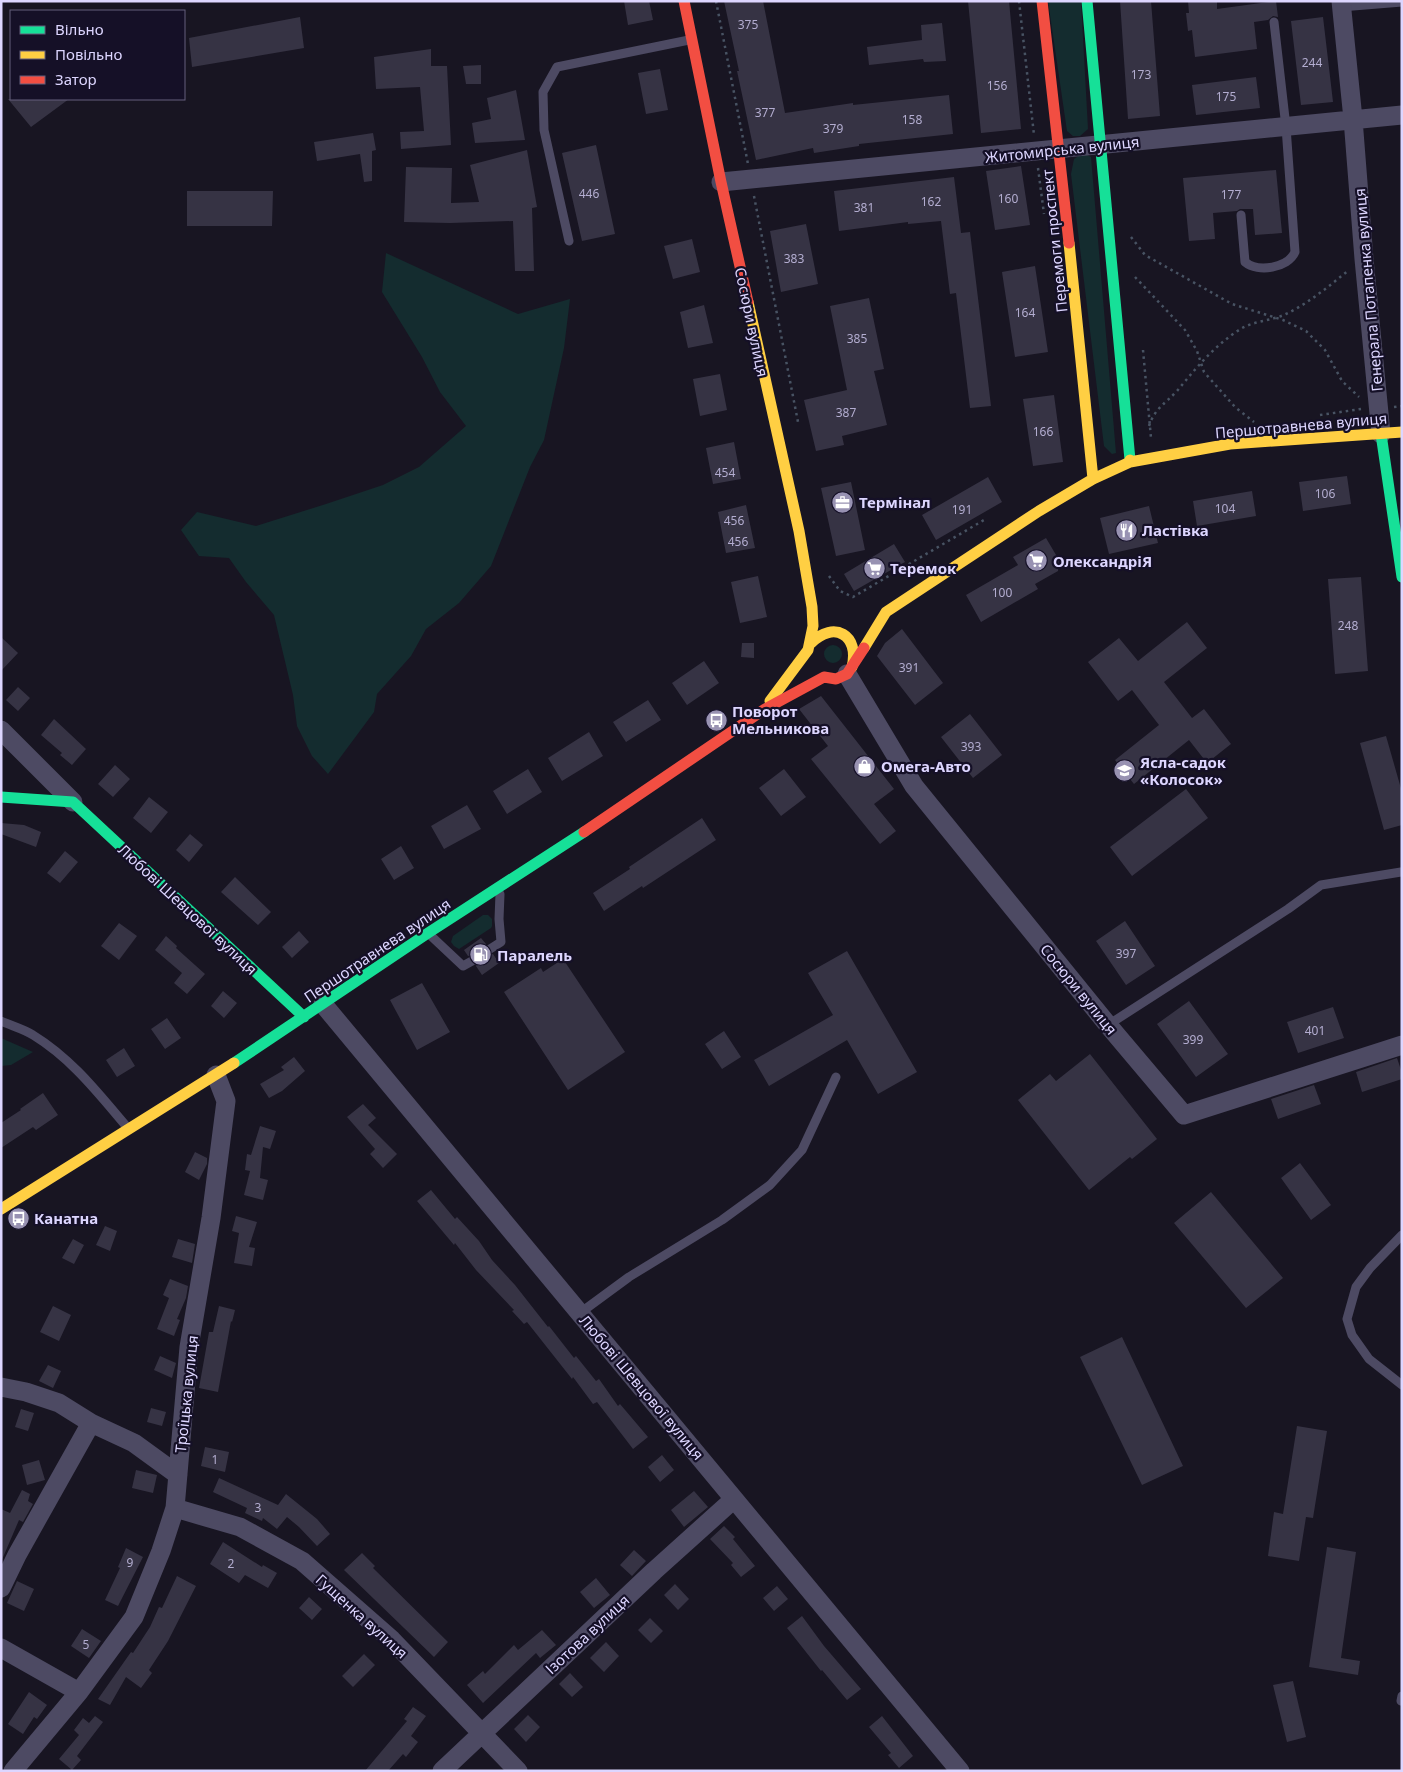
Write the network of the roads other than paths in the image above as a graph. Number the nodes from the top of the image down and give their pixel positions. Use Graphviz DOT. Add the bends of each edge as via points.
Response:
graph roads {
  1 [pos="684,1"];
  2 [pos="1042,1"];
  3 [pos="1087,1"];
  4 [pos="1402,2"];
  5 [pos="1341,4"];
  6 [pos="1274,22"];
  7 [pos="692,39"];
  8 [pos="1402,115"];
  9 [pos="1353,119"];
  10 [pos="1286,127"];
  11 [pos="1100,145"];
  12 [pos="1060,149"];
  13 [pos="721,182"];
  14 [pos="1242,214"];
  15 [pos="568,241"];
  16 [pos="1402,432"];
  17 [pos="1381,434"];
  18 [pos="1130,462"];
  19 [pos="1092,479"];
  20 [pos="1402,577"];
  21 [pos="886,612"];
  22 [pos="840,633"];
  23 [pos="810,647"];
  24 [pos="850,670"];
  25 [pos="817,672"];
  26 [pos="765,709"];
  27 [pos="1,730"];
  28 [pos="1,797"];
  29 [pos="72,802"];
  30 [pos="1401,872"];
  31 [pos="500,888"];
  32 [pos="428,933"];
  33 [pos="490,949"];
  34 [pos="472,961"];
  35 [pos="323,1004"];
  36 [pos="304,1017"];
  37 [pos="1,1022"];
  38 [pos="1108,1025"];
  39 [pos="1402,1045"];
  40 [pos="216,1075"];
  41 [pos="836,1077"];
  42 [pos="128,1129"];
  43 [pos="1,1209"];
  44 [pos="1402,1235"];
  45 [pos="580,1313"];
  46 [pos="1402,1385"];
  47 [pos="1,1387"];
  48 [pos="91,1423"];
  49 [pos="178,1475"];
  50 [pos="734,1499"];
  51 [pos="175,1508"];
  52 [pos="1,1588"];
  53 [pos="1,1648"];
  54 [pos="80,1692"];
  55 [pos="1402,1696"];
  56 [pos="1401,1701"];
  57 [pos="482,1734"];
  58 [pos="13,1771"];
  59 [pos="442,1771"];
  60 [pos="518,1771"];
  61 [pos="960,1771"];
  1 -- 7 [label="main road, Сосюри вулиця"];
  2 -- 12 [label="main road, Перемоги проспект"];
  3 -- 11 [label="main road"];
  4 -- 5 [label="lane"];
  5 -- 9 [label="street, Генерала Потапенка вулиця"];
  6 -- 10 [label="lane"];
  7 -- 13 [label="main road, Сосюри вулиця"];
  7 -- 15 [label="lane" via="557,67 543,92 544,130"];
  8 -- 9 [label="street, Житомирська вулиця"];
  9 -- 10 [label="street, Житомирська вулиця"];
  9 -- 17 [label="street, Генерала Потапенка вулиця"];
  10 -- 11 [label="street, Житомирська вулиця"];
  10 -- 14 [label="lane" via="1292,258 1282,265 1250,267 1245,262"];
  11 -- 12 [label="street, Житомирська вулиця"];
  11 -- 18 [label="main road"];
  12 -- 13 [label="street, Житомирська вулиця"];
  12 -- 19 [label="main road, Перемоги проспект"];
  13 -- 23 [label="main road, Сосюри вулиця" via="804,556 812,607"];
  16 -- 17 [label="main road, Першотравнева вулиця"];
  17 -- 18 [label="main road, Першотравнева вулиця" via="1230,444"];
  17 -- 20 [label="main road, Генерала Потапенка вулиця"];
  18 -- 19 [label="main road, Першотравнева вулиця"];
  19 -- 21 [label="main road, Першотравнева вулиця"];
  21 -- 22 [label="main road, Першотравнева вулиця"];
  21 -- 24 [label="main road, Першотравнева вулиця"];
  22 -- 23 [label="main road" via="827,632 815,638"];
  22 -- 24 [label="main road" via="854,647 855,661"];
  23 -- 25 [label="main road" via="808,658"];
  23 -- 26 [label="main road, Першотравнева вулиця"];
  24 -- 25 [label="main road" via="836,678"];
  24 -- 38 [label="street, Сосюри вулиця" via="914,786"];
  25 -- 26 [label="main road, Першотравнева вулиця"];
  26 -- 31 [label="main road, Першотравнева вулиця"];
  27 -- 29 [label="street, Любові Шевцової вулиця"];
  28 -- 29 [label="main road"];
  29 -- 36 [label="main road, Любові Шевцової вулиця"];
  30 -- 38 [label="lane" via="1321,886"];
  31 -- 32 [label="main road, Першотравнева вулиця"];
  31 -- 33 [label="lane" via="498,919 501,942"];
  32 -- 34 [label="lane" via="463,966"];
  32 -- 35 [label="main road, Першотравнева вулиця"];
  35 -- 36 [label="main road, Першотравнева вулиця"];
  35 -- 45 [label="street, Любові Шевцової вулиця"];
  36 -- 40 [label="main road, Першотравнева вулиця"];
  37 -- 42 [label="lane" via="32,1034 58,1052 84,1075"];
  38 -- 39 [label="street, Сосюри вулиця" via="1184,1114"];
  40 -- 42 [label="main road, Першотравнева вулиця"];
  40 -- 49 [label="street, Троїцька вулиця" via="226,1101 211,1218 189,1347"];
  41 -- 45 [label="lane" via="802,1150 770,1185"];
  42 -- 43 [label="main road, Першотравнева вулиця"];
  44 -- 46 [label="lane" via="1356,1287 1347,1319 1352,1336 1369,1359"];
  45 -- 50 [label="street, Любові Шевцової вулиця"];
  47 -- 48 [label="street" via="60,1403"];
  48 -- 49 [label="street" via="134,1443"];
  48 -- 52 [label="street"];
  49 -- 51 [label="street, Троїцька вулиця"];
  50 -- 57 [label="street, Ізотова вулиця"];
  50 -- 61 [label="street, Любові Шевцової вулиця"];
  51 -- 54 [label="street, Троїцька вулиця" via="134,1617"];
  51 -- 57 [label="street, Гущенка вулиця" via="240,1527 302,1561 392,1640"];
  53 -- 54 [label="street"];
  54 -- 58 [label="street, Троїцька вулиця"];
  55 -- 56 [label="lane"];
  57 -- 59 [label="street, Ізотова вулиця"];
  57 -- 60 [label="street, Гущенка вулиця"];
}
